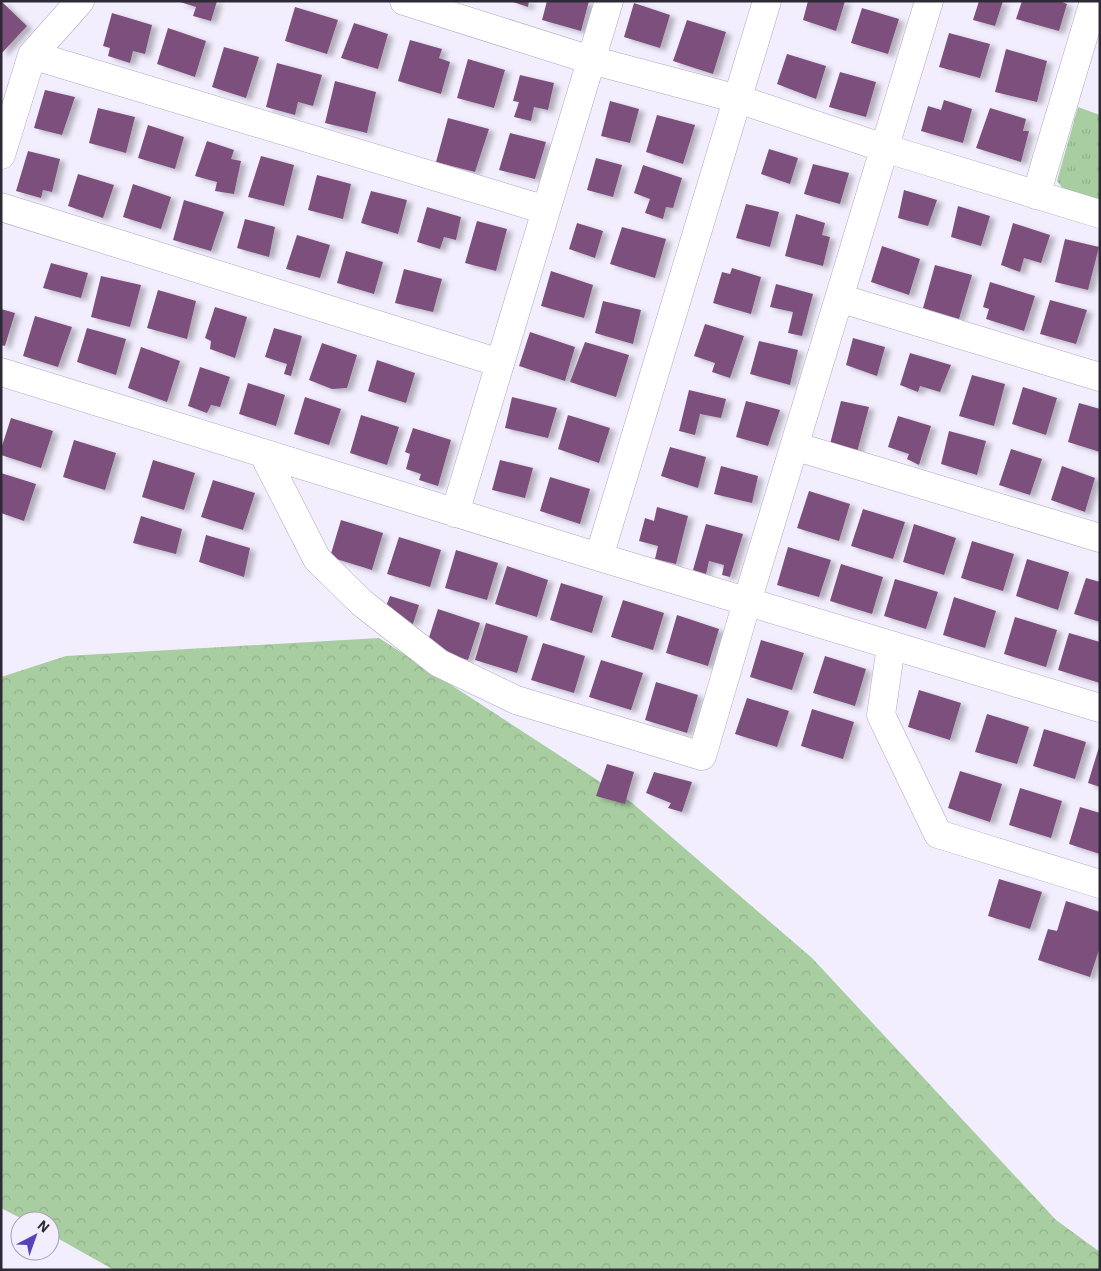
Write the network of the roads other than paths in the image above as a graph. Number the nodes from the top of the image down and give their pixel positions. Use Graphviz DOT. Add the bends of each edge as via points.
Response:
graph roads {
  1 [pos="80,1"];
  2 [pos="404,1"];
  3 [pos="609,1"];
  4 [pos="768,1"];
  5 [pos="929,1"];
  6 [pos="1094,1"];
  7 [pos="32,55"];
  8 [pos="591,60"];
  9 [pos="738,99"];
  10 [pos="884,148"];
  11 [pos="1,155"];
  12 [pos="1036,195"];
  13 [pos="1,207"];
  14 [pos="546,210"];
  15 [pos="1100,214"];
  16 [pos="839,298"];
  17 [pos="500,363"];
  18 [pos="1,372"];
  19 [pos="1100,377"];
  20 [pos="794,446"];
  21 [pos="263,453"];
  22 [pos="455,513"];
  23 [pos="1100,538"];
  24 [pos="598,558"];
  25 [pos="747,602"];
  26 [pos="891,646"];
  27 [pos="1100,708"];
  28 [pos="1100,884"];
  1 -- 7 [label="street"];
  2 -- 8 [label="street"];
  3 -- 8 [label="street"];
  4 -- 9 [label="street"];
  5 -- 10 [label="street"];
  6 -- 12 [label="street"];
  7 -- 11 [label="street"];
  7 -- 14 [label="street"];
  8 -- 9 [label="street"];
  8 -- 14 [label="street"];
  9 -- 10 [label="street"];
  9 -- 24 [label="street"];
  10 -- 12 [label="street"];
  10 -- 16 [label="street"];
  12 -- 15 [label="street"];
  13 -- 17 [label="street"];
  14 -- 17 [label="street"];
  16 -- 19 [label="street"];
  16 -- 20 [label="street"];
  17 -- 22 [label="street"];
  18 -- 21 [label="street"];
  20 -- 23 [label="street"];
  20 -- 25 [label="street"];
  21 -- 22 [label="street"];
  21 -- 25 [label="street" via="318,559 362,603 439,663 516,700 702,756"];
  22 -- 24 [label="street"];
  24 -- 25 [label="street"];
  25 -- 26 [label="street"];
  26 -- 27 [label="street"];
  26 -- 28 [label="street" via="881,715 938,834"];
}
